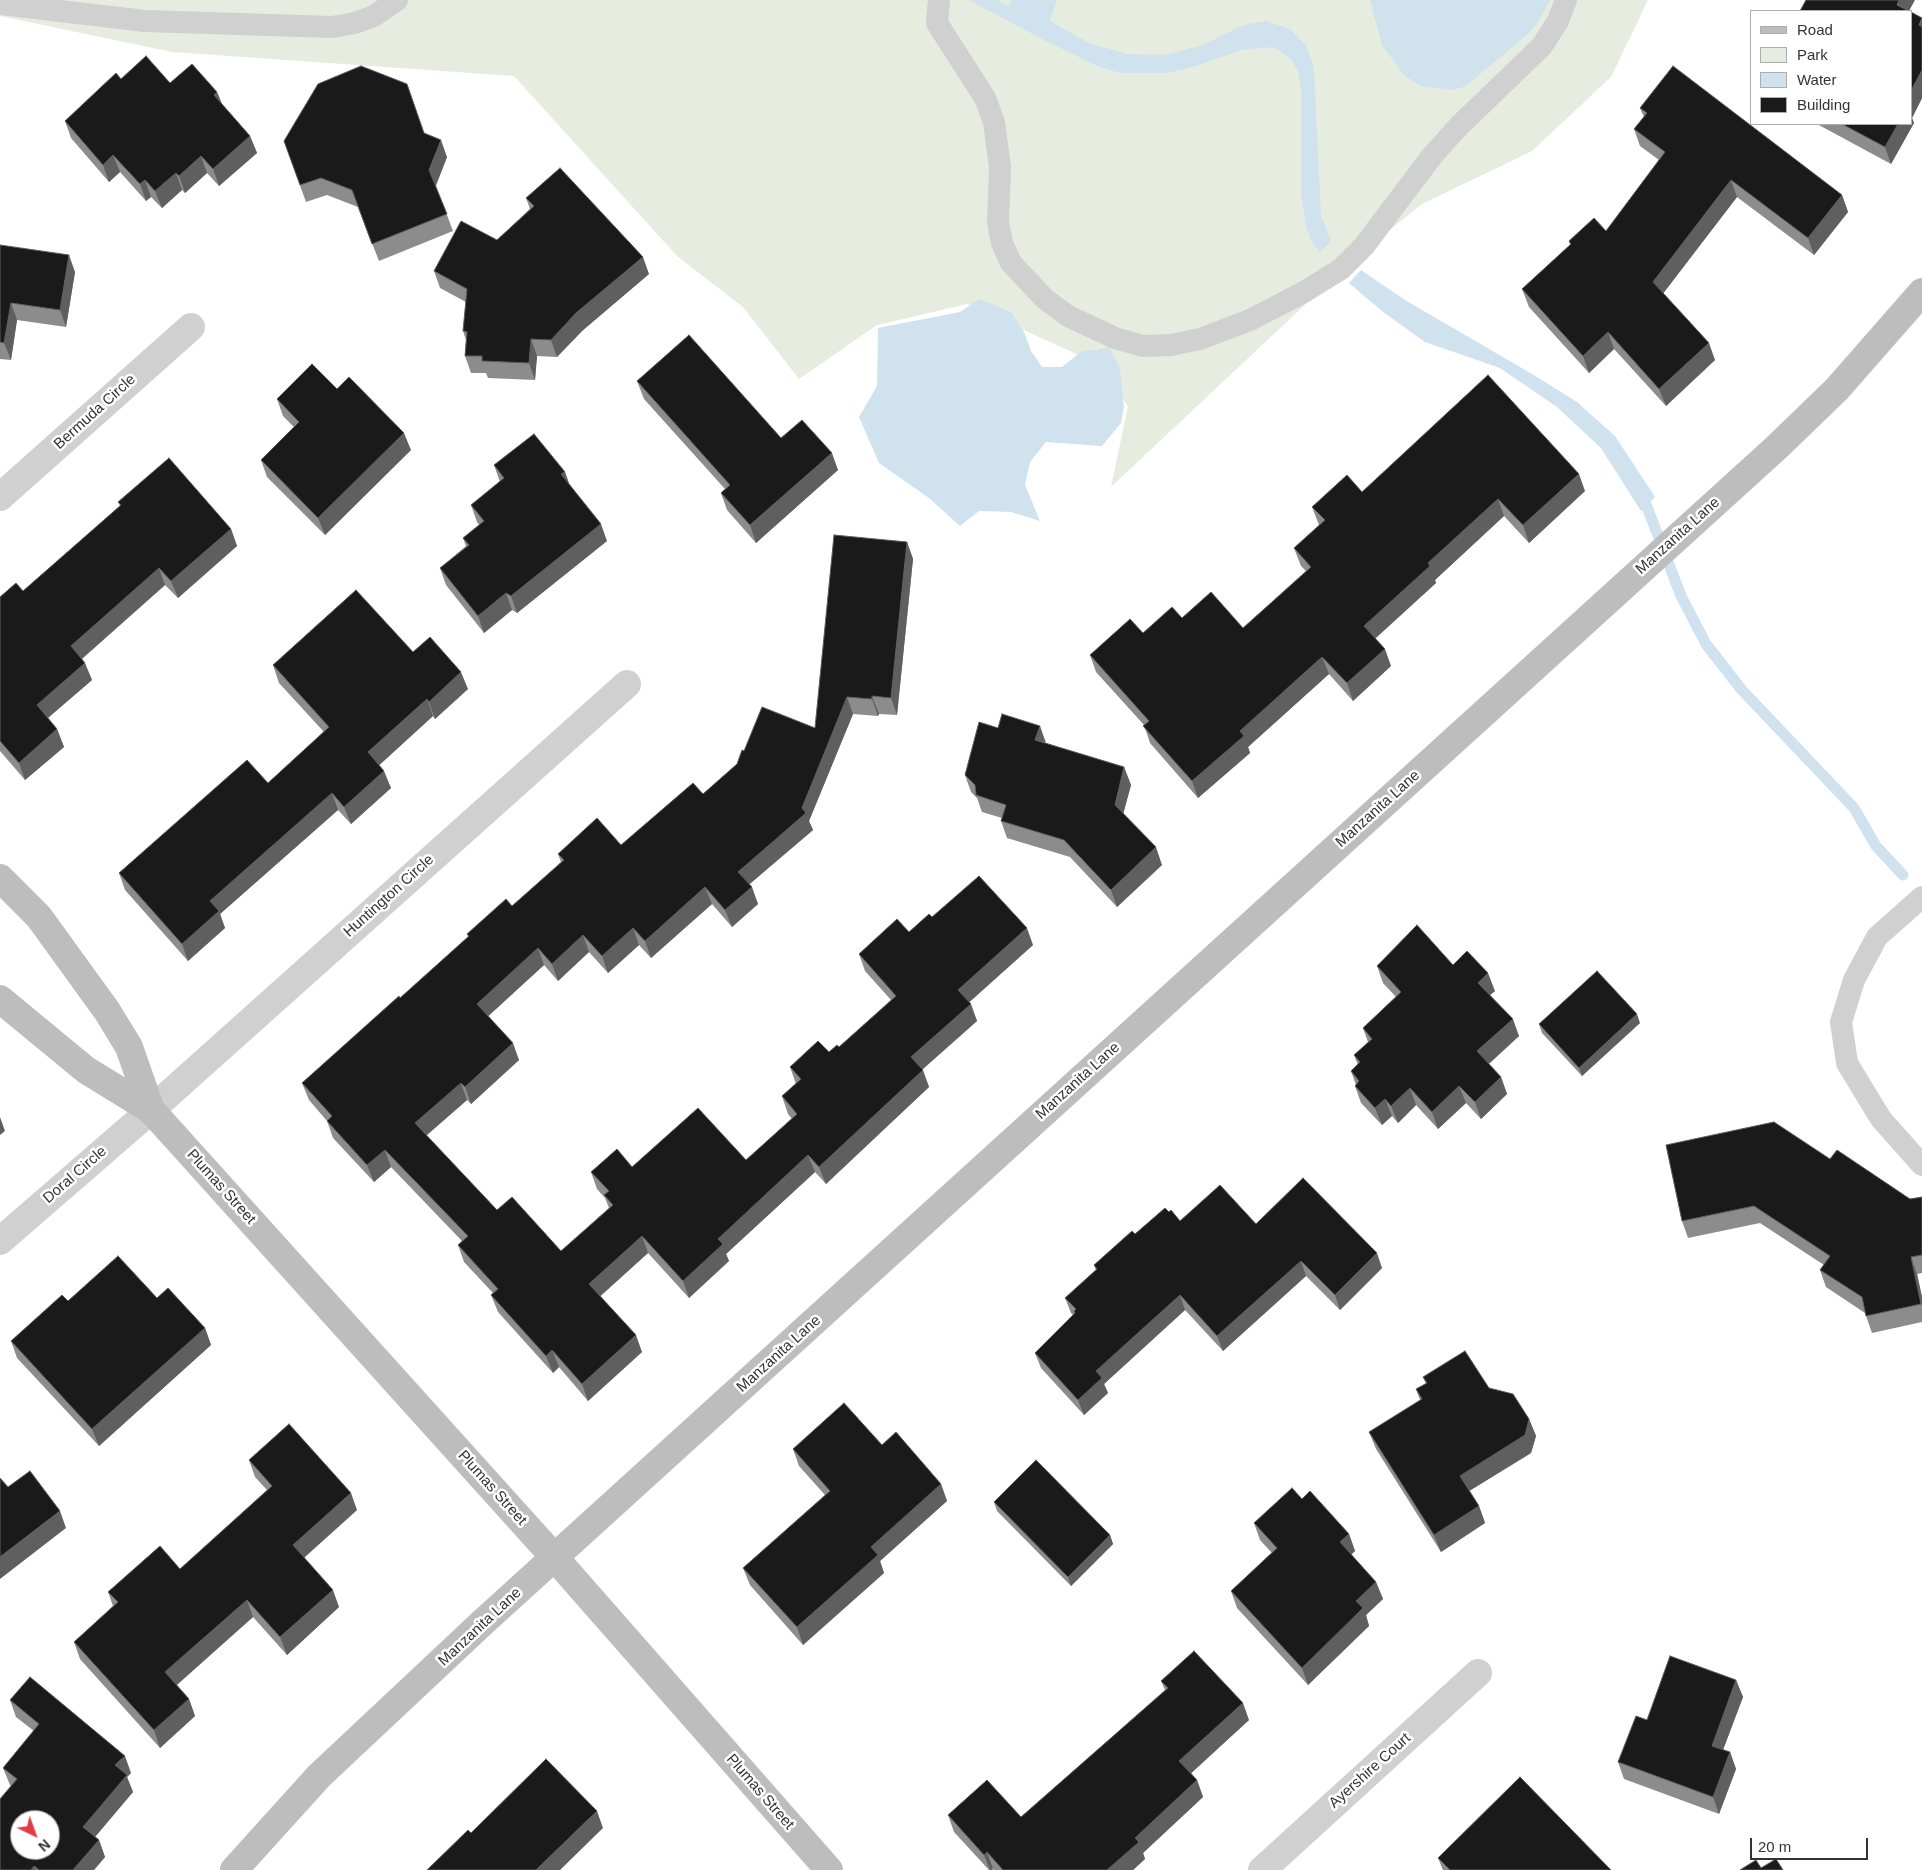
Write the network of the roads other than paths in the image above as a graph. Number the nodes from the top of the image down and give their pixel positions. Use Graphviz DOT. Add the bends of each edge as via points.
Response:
graph roads {
  1 [pos="397,0"];
  2 [pos="939,0"];
  3 [pos="1566,0"];
  4 [pos="0,4"];
  5 [pos="1922,292"];
  6 [pos="191,327"];
  7 [pos="0,497"];
  8 [pos="627,684"];
  9 [pos="0,878"];
  10 [pos="1922,897"];
  11 [pos="0,999"];
  12 [pos="151,1110"];
  13 [pos="1922,1165"];
  14 [pos="0,1241"];
  15 [pos="555,1558"];
  16 [pos="1478,1673"];
  17 [pos="234,1870"];
  18 [pos="829,1870"];
  19 [pos="1262,1870"];
  1 -- 4 [label="lane" via="374,16 332,27 145,21"];
  2 -- 3 [label="lane" via="937,23 985,98 994,122 1000,167 998,222 1002,243 1011,263 1045,299 1068,316 1115,338 1143,346 1200,339 1243,323 1341,269 1364,246 1432,156 1459,126 1542,46 1558,21"];
  5 -- 15 [label="street, Manzanita Lane" via="1837,389 1777,447"];
  6 -- 7 [label="street, Bermuda Circle"];
  8 -- 12 [label="street, Huntington Circle"];
  9 -- 12 [label="street, Plumas Street" via="39,917 107,1012 129,1048"];
  10 -- 13 [label="lane" via="1878,937 1854,980 1841,1022 1847,1063 1881,1119"];
  11 -- 12 [label="street, Plumas Street" via="86,1070"];
  12 -- 14 [label="street, Doral Circle"];
  12 -- 15 [label="street, Plumas Street"];
  15 -- 17 [label="street, Manzanita Lane" via="319,1776"];
  15 -- 18 [label="street, Plumas Street"];
  16 -- 19 [label="street, Ayershire Court"];
}
